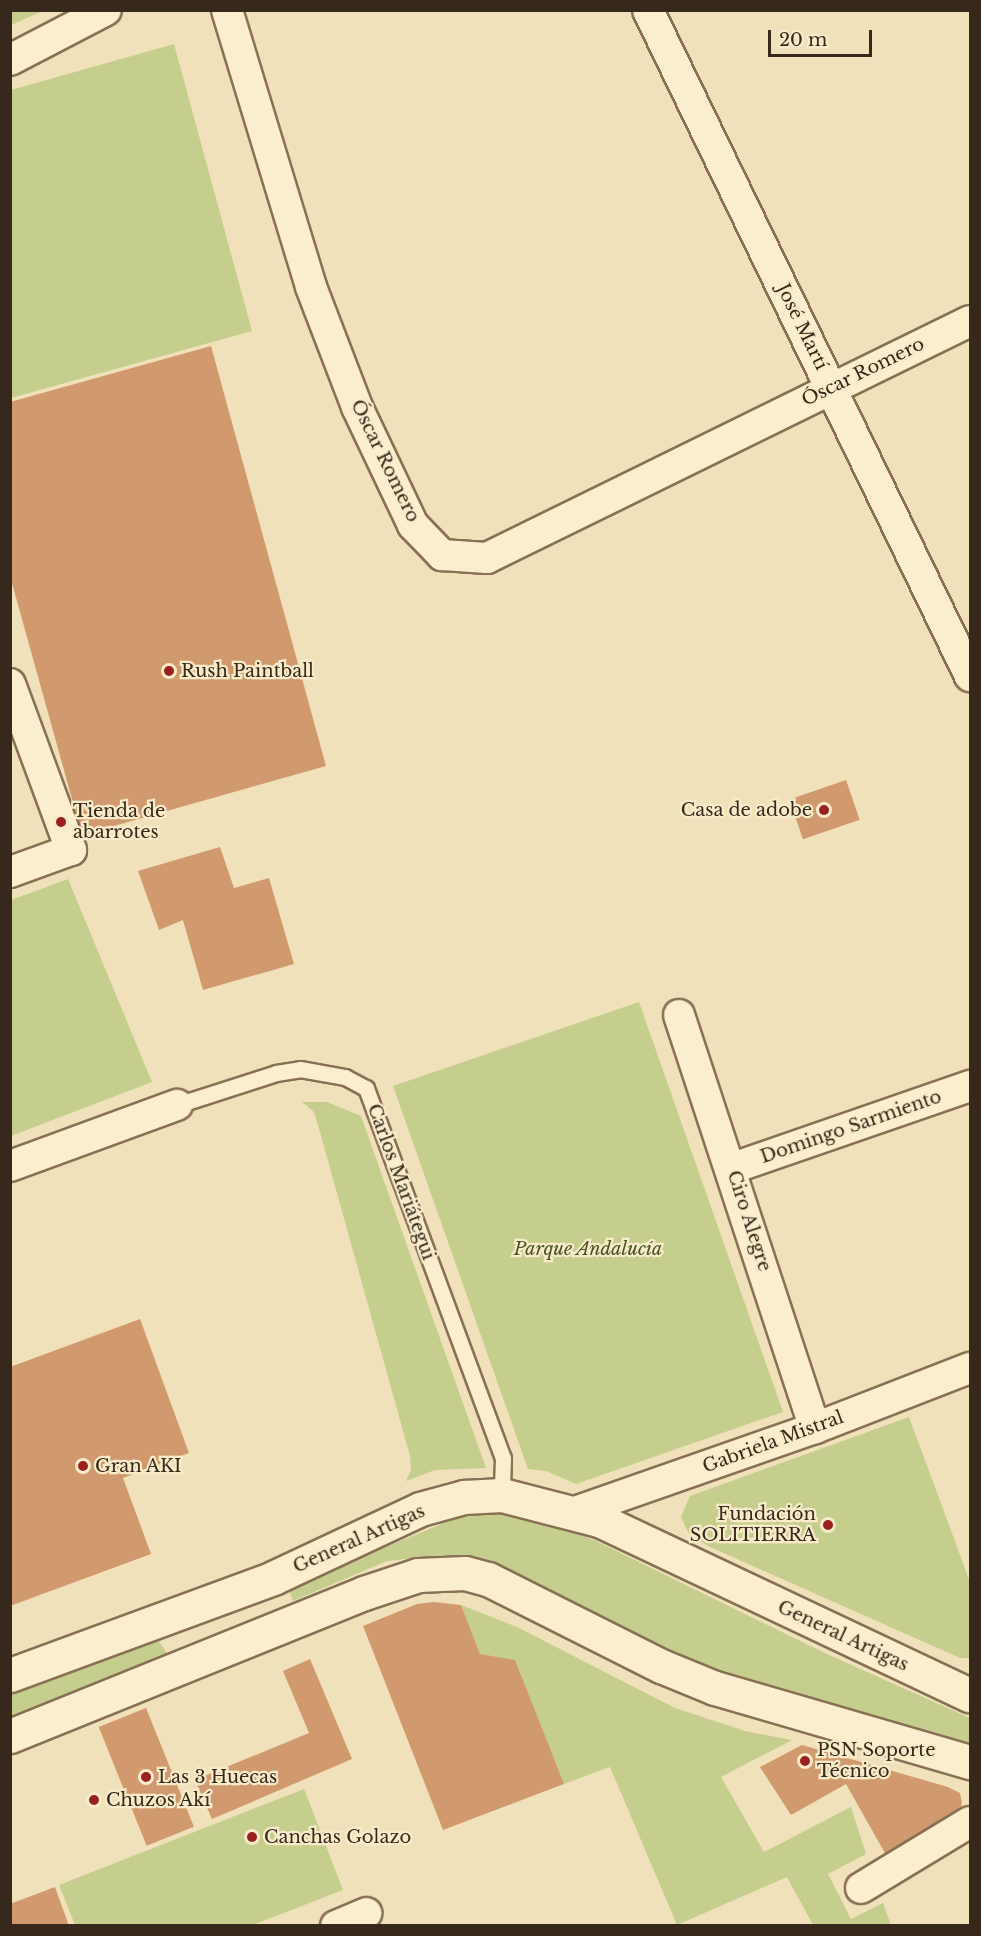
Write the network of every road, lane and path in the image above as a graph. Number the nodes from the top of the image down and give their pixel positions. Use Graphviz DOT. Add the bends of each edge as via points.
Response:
graph roads {
  1 [pos="106,10"];
  2 [pos="227,10"];
  3 [pos="648,10"];
  4 [pos="10,60"];
  5 [pos="970,321"];
  6 [pos="831,386"];
  7 [pos="970,676"];
  8 [pos="10,684"];
  9 [pos="10,872"];
  10 [pos="679,1015"];
  11 [pos="970,1086"];
  12 [pos="177,1106"];
  13 [pos="10,1166"];
  14 [pos="733,1168"];
  15 [pos="970,1368"];
  16 [pos="815,1428"];
  17 [pos="502,1495"];
  18 [pos="575,1512"];
  19 [pos="273,1578"];
  20 [pos="290,1623"];
  21 [pos="10,1675"];
  22 [pos="969,1692"];
  23 [pos="10,1736"];
  24 [pos="970,1762"];
  25 [pos="970,1822"];
  26 [pos="861,1888"];
  27 [pos="366,1913"];
  28 [pos="336,1926"];
  1 -- 4 [label="street"];
  2 -- 6 [label="street, Óscar Romero" via="311,287 357,407 413,525 442,555 487,558"];
  3 -- 6 [label="street, José Martí"];
  5 -- 6 [label="street, Óscar Romero"];
  6 -- 7 [label="street, José Martí"];
  8 -- 9 [label="street" via="71,850"];
  10 -- 14 [label="street, Ciro Alegre"];
  11 -- 14 [label="street, Domingo Sarmiento"];
  12 -- 13 [label="street, Carlos Mariátegui"];
  12 -- 17 [label="lane, Carlos Mariátegui" via="276,1073 300,1069 345,1077 366,1088 503,1458"];
  14 -- 16 [label="street, Ciro Alegre"];
  15 -- 16 [label="street, Gabriela Mistral"];
  16 -- 18 [label="street, Gabriela Mistral"];
  17 -- 18 [label="street, General Artigas"];
  17 -- 19 [label="street, General Artigas" via="464,1497 420,1509"];
  18 -- 22 [label="street, General Artigas" via="633,1535"];
  19 -- 20 [label="street"];
  19 -- 21 [label="street, General Artigas"];
  20 -- 23 [label="street"];
  20 -- 24 [label="street" via="417,1575 465,1573 488,1579 661,1666 715,1688"];
  25 -- 26 [label="street"];
  27 -- 28 [label="street"];
}
